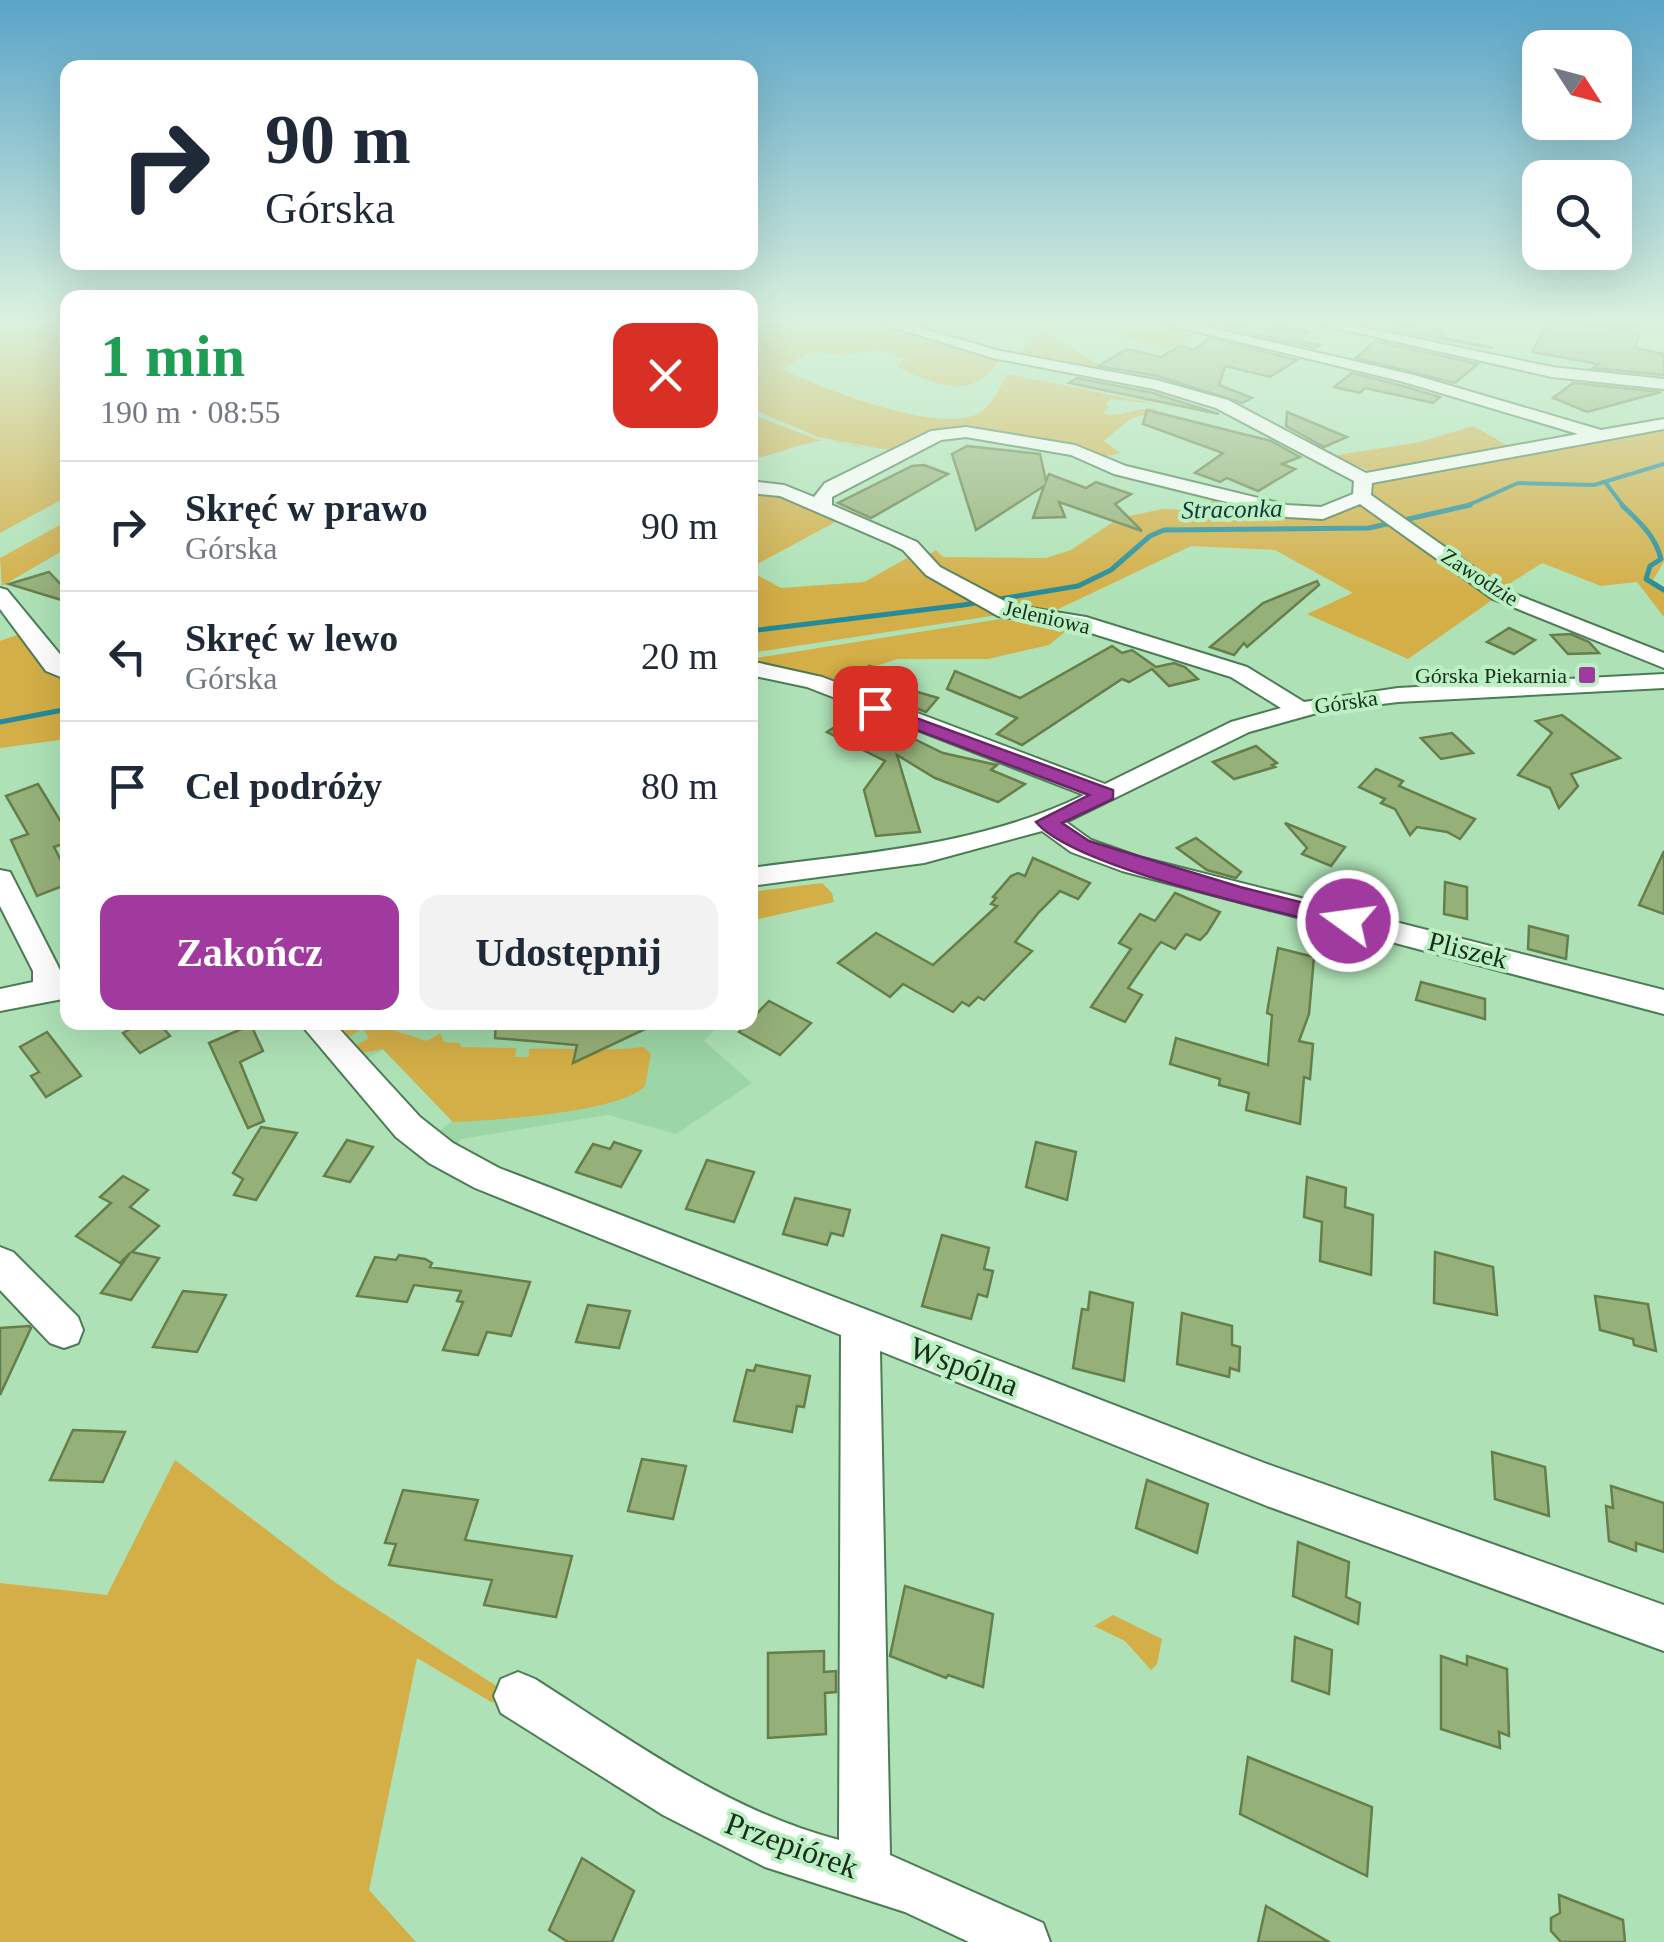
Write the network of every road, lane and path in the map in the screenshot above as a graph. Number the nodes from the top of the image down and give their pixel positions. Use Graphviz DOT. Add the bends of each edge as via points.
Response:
graph roads {
  1 [pos="1240,415"];
  2 [pos="1536,415"];
  3 [pos="1664,424"];
  4 [pos="1597,436"];
  5 [pos="758,487"];
  6 [pos="1362,488"];
  7 [pos="823,507"];
  8 [pos="0,594"];
  9 [pos="0,626"];
  10 [pos="26,628"];
  11 [pos="1664,661"];
  12 [pos="60,669"];
  13 [pos="758,670"];
  14 [pos="1664,681"];
  15 [pos="1299,709"];
  16 [pos="1106,794"];
  17 [pos="1046,822"];
  18 [pos="758,875"];
  19 [pos="0,879"];
  20 [pos="58,989"];
  21 [pos="0,1000"];
  22 [pos="1664,1002"];
  23 [pos="321,1030"];
  24 [pos="0,1264"];
  25 [pos="860,1325"];
  26 [pos="64,1330"];
  27 [pos="1664,1628"];
  28 [pos="518,1696"];
  29 [pos="865,1872"];
  30 [pos="1024,1942"];
  1 -- 6 [label="street, Zawodzie"];
  2 -- 4 [label="street"];
  3 -- 4 [label="street"];
  4 -- 6 [label="street"];
  5 -- 7 [label="street, Jeleniowa"];
  6 -- 7 [label="street" via="1323,512 1287,511 1120,470 1075,450 957,432 832,487 822,496"];
  6 -- 11 [label="street, Zawodzie" via="1380,510 1510,600"];
  7 -- 15 [label="street, Jeleniowa" via="905,543 933,571 1006,611 1078,622 1239,672"];
  8 -- 10 [label="street"];
  9 -- 10 [label="street"];
  10 -- 12 [label="street"];
  13 -- 16 [label="street" via="814,682"];
  14 -- 15 [label="street, Górska" via="1387,696"];
  15 -- 16 [label="street, Górska" via="1222,735"];
  16 -- 17 [label="street, Górska"];
  17 -- 18 [label="street, Górska" via="953,849"];
  17 -- 22 [label="street, Pliszek" via="1081,846 1132,864"];
  19 -- 20 [label="street"];
  20 -- 21 [label="street"];
  23 -- 25 [label="street, Wspólna" via="408,1127 441,1152 536,1199"];
  24 -- 26 [label="street"];
  25 -- 27 [label="street, Wspólna" via="1267,1485"];
  25 -- 29 [label="street"];
  28 -- 29 [label="street, Przepiórek" via="703,1810 787,1850"];
  29 -- 30 [label="street, Przepiórek"];
}
